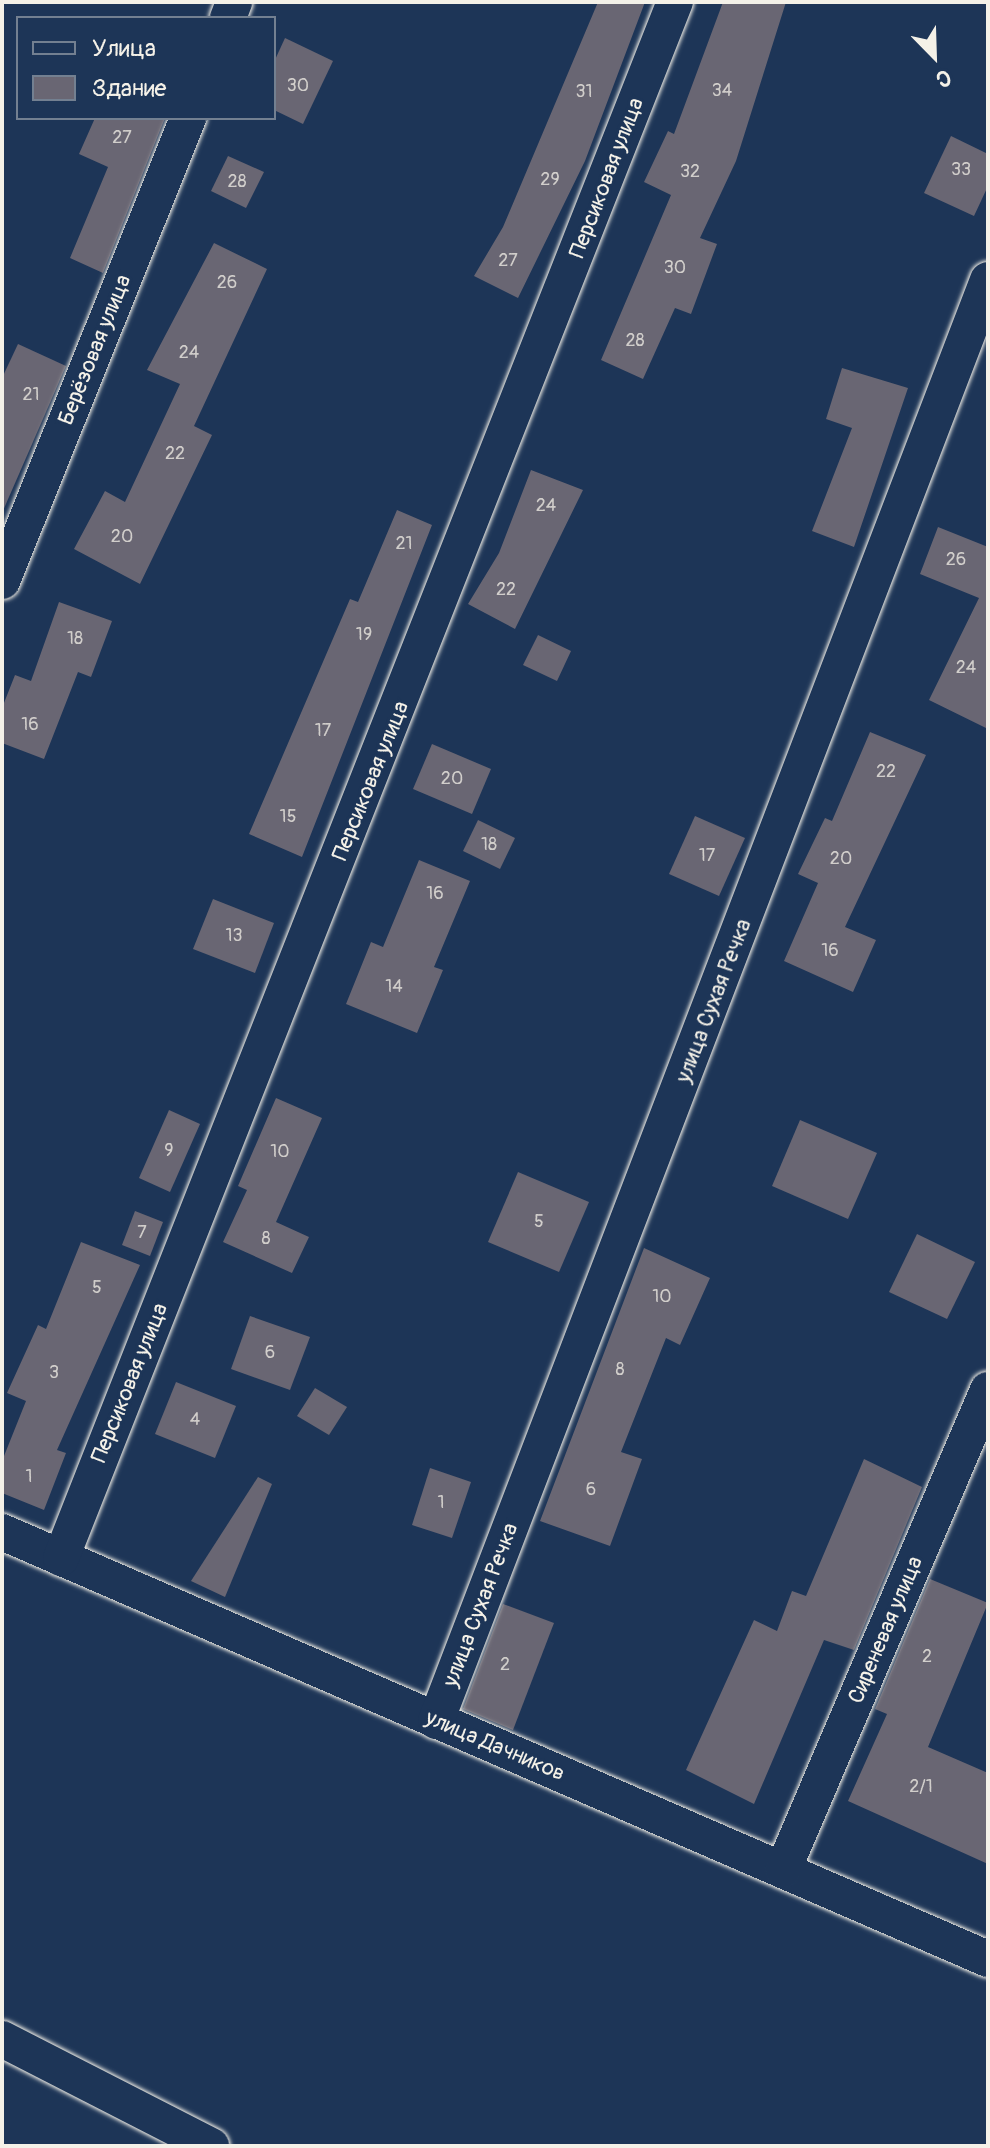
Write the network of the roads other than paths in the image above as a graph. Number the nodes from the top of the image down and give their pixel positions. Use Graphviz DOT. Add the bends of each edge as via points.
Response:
graph roads {
  1 [pos="675,2"];
  2 [pos="187,120"];
  3 [pos="988,280"];
  4 [pos="2,581"];
  5 [pos="988,1390"];
  6 [pos="2,1532"];
  7 [pos="61,1558"];
  8 [pos="436,1721"];
  9 [pos="783,1870"];
  10 [pos="988,1959"];
  11 [pos="2,2039"];
  12 [pos="211,2146"];
  1 -- 7 [label="street, Персиковая улица"];
  2 -- 4 [label="street, Берёзовая улица"];
  3 -- 8 [label="street, улица Сухая Речка"];
  5 -- 9 [label="street, Сиреневая улица"];
  6 -- 7 [label="street, улица Дачников"];
  7 -- 8 [label="street, улица Дачников"];
  8 -- 9 [label="street, улица Дачников"];
  9 -- 10 [label="street, улица Дачников"];
  11 -- 12 [label="street"];
}
